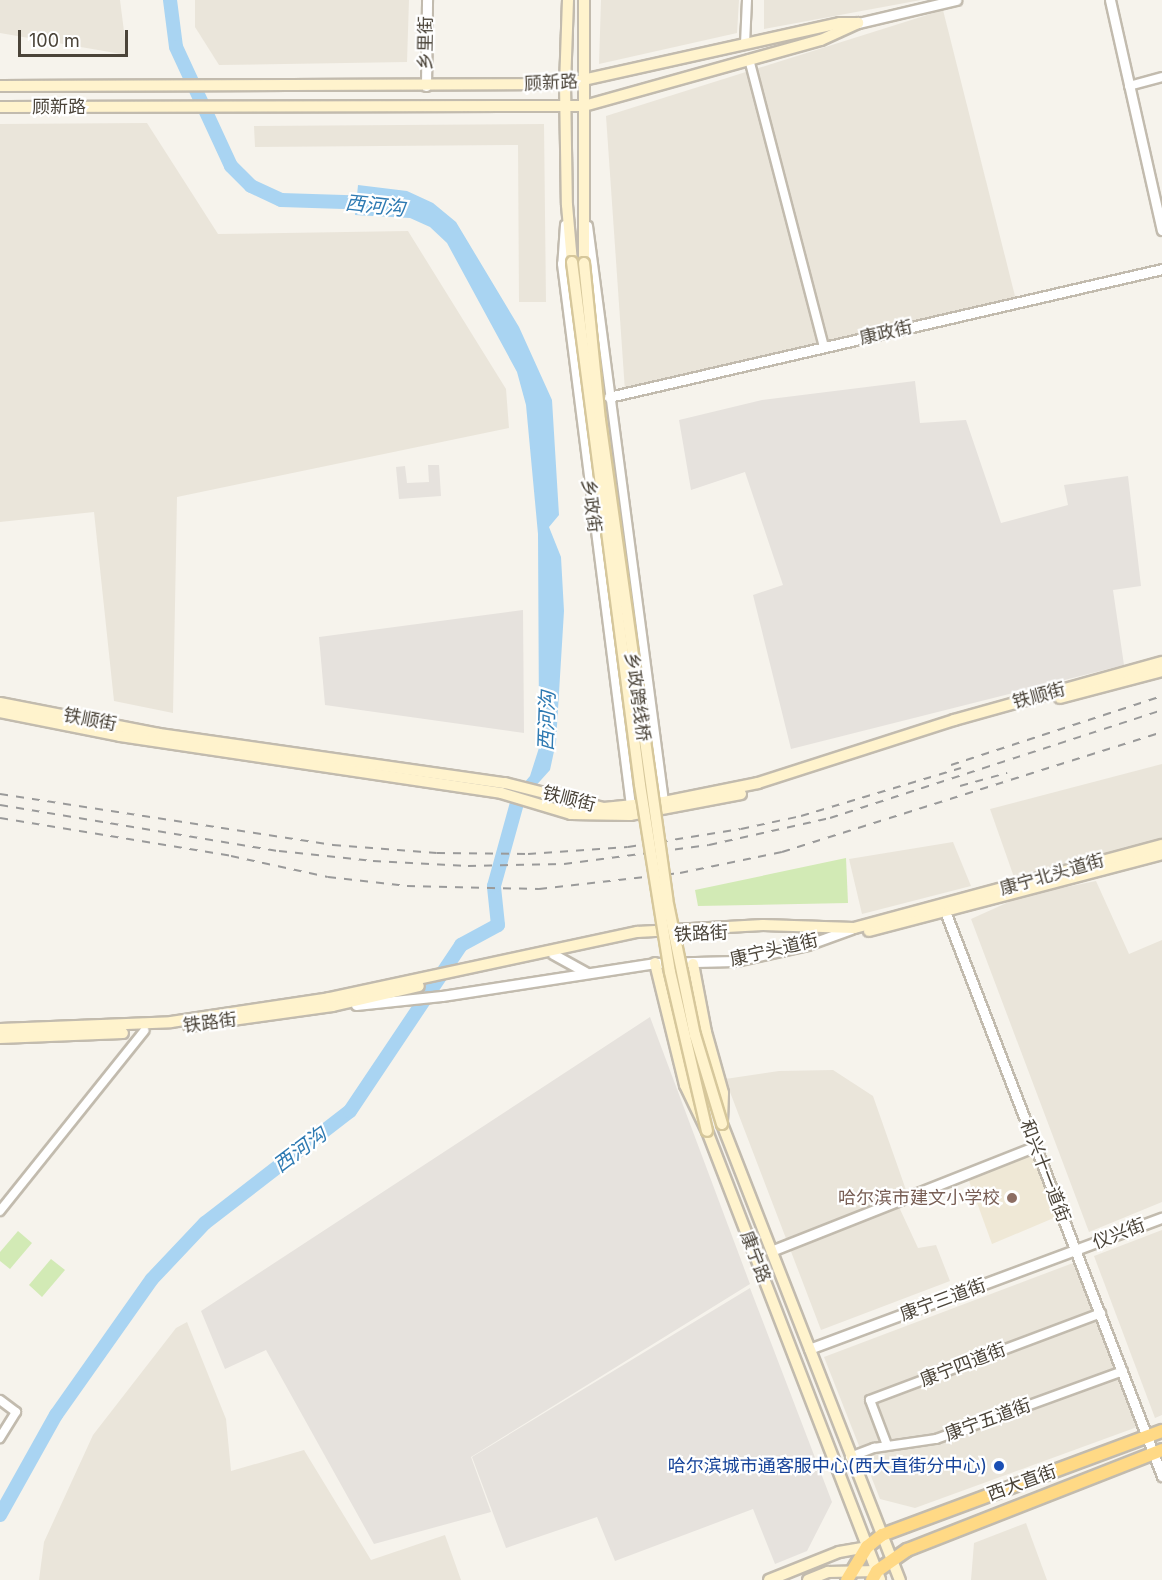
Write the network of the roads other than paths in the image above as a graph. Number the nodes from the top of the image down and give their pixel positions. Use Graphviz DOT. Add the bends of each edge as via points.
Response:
graph roads {
  1 [pos="427,0"];
  2 [pos="568,0"];
  3 [pos="584,0"];
  4 [pos="747,0"];
  5 [pos="956,0"];
  6 [pos="1110,0"];
  7 [pos="858,23"];
  8 [pos="745,44"];
  9 [pos="749,59"];
  10 [pos="1162,77"];
  11 [pos="583,82"];
  12 [pos="565,84"];
  13 [pos="0,86"];
  14 [pos="426,86"];
  15 [pos="1129,86"];
  16 [pos="566,106"];
  17 [pos="584,106"];
  18 [pos="0,107"];
  19 [pos="583,204"];
  20 [pos="567,205"];
  21 [pos="1162,230"];
  22 [pos="584,263"];
  23 [pos="1162,269"];
  24 [pos="824,347"];
  25 [pos="609,397"];
  26 [pos="1162,662"];
  27 [pos="1162,671"];
  28 [pos="0,703"];
  29 [pos="0,712"];
  30 [pos="503,788"];
  31 [pos="664,802"];
  32 [pos="631,806"];
  33 [pos="573,808"];
  34 [pos="1162,845"];
  35 [pos="1162,854"];
  36 [pos="944,909"];
  37 [pos="854,928"];
  38 [pos="837,934"];
  39 [pos="553,954"];
  40 [pos="655,963"];
  41 [pos="693,964"];
  42 [pos="457,973"];
  43 [pos="585,973"];
  44 [pos="416,983"];
  45 [pos="321,1008"];
  46 [pos="0,1029"];
  47 [pos="144,1031"];
  48 [pos="0,1038"];
  49 [pos="722,1124"];
  50 [pos="707,1131"];
  51 [pos="1036,1146"];
  52 [pos="0,1211"];
  53 [pos="1162,1218"];
  54 [pos="771,1251"];
  55 [pos="1076,1251"];
  56 [pos="1101,1313"];
  57 [pos="809,1349"];
  58 [pos="1123,1371"];
  59 [pos="0,1400"];
  60 [pos="1162,1431"];
  61 [pos="1148,1436"];
  62 [pos="0,1438"];
  63 [pos="887,1445"];
  64 [pos="1158,1452"];
  65 [pos="850,1457"];
  66 [pos="1162,1476"];
  67 [pos="882,1535"];
  68 [pos="867,1548"];
  69 [pos="893,1559"];
  70 [pos="849,1576"];
  71 [pos="877,1577"];
  72 [pos="769,1580"];
  73 [pos="808,1580"];
  74 [pos="900,1580"];
  1 -- 14 [label="street, 乡里街"];
  2 -- 12 [label="main road, 乡政街"];
  3 -- 11 [label="main road, 乡政街"];
  4 -- 8 [label="street"];
  5 -- 7 [label="street, 顾新路"];
  6 -- 15 [label="street"];
  7 -- 8 [label="main road, 顾新路" via="840,23"];
  7 -- 9 [label="main road, 顾新路" via="821,40"];
  8 -- 11 [label="main road, 顾新路"];
  9 -- 17 [label="main road, 顾新路"];
  9 -- 24 [label="street"];
  10 -- 15 [label="street"];
  11 -- 12 [label="main road, 顾新路"];
  11 -- 17 [label="main road, 乡政街"];
  12 -- 14 [label="main road, 顾新路"];
  12 -- 16 [label="main road, 乡政街"];
  13 -- 14 [label="main road, 顾新路"];
  15 -- 21 [label="street"];
  16 -- 17 [label="main road, 顾新路"];
  16 -- 18 [label="main road, 顾新路"];
  16 -- 20 [label="main road, 乡政街"];
  17 -- 19 [label="main road, 乡政街"];
  19 -- 22 [label="main road, 乡政街"];
  19 -- 25 [label="street, 乡政街"];
  20 -- 32 [label="street, 乡政街" via="562,264"];
  20 -- 50 [label="main road, 乡政街, bridge" via="644,808 670,972"];
  22 -- 49 [label="main road, 乡政跨线桥, bridge" via="601,430 667,899 695,1035"];
  23 -- 24 [label="street, 康政街"];
  24 -- 25 [label="street, 康政街"];
  25 -- 31 [label="street, 乡政街"];
  26 -- 31 [label="main road, 铁顺街" via="954,720 758,783"];
  27 -- 33 [label="main road, 铁顺街" via="958,725 762,789 630,815"];
  28 -- 30 [label="main road, 铁顺街" via="159,734"];
  29 -- 30 [label="main road, 铁顺街" via="120,736"];
  30 -- 33 [label="main road, 铁顺街"];
  31 -- 32 [label="main road, 铁顺街"];
  32 -- 33 [label="main road, 铁顺街"];
  34 -- 36 [label="main road, 康宁北头道街"];
  35 -- 36 [label="main road, 康宁北头道街"];
  36 -- 37 [label="main road, 铁路街"];
  36 -- 38 [label="main road, 铁路街" via="894,927"];
  36 -- 51 [label="street, 和兴十一道街"];
  37 -- 38 [label="street, 康宁头道街"];
  37 -- 42 [label="main road, 铁路街" via="751,925 637,932"];
  38 -- 39 [label="main road, 铁路街" via="685,934"];
  38 -- 41 [label="street, 康宁头道街" via="735,961"];
  39 -- 42 [label="main road, 铁路街"];
  39 -- 43 [label="street"];
  40 -- 41 [label="street, 康宁头道街"];
  40 -- 43 [label="street, 康宁头道街"];
  40 -- 50 [label="main road, 康宁路" via="685,1085"];
  41 -- 49 [label="main road, 康宁路" via="723,1093"];
  42 -- 44 [label="main road"];
  43 -- 45 [label="street, 康宁头道街" via="442,996"];
  44 -- 45 [label="main road, 铁路街"];
  44 -- 46 [label="main road, 铁路街" via="148,1025"];
  45 -- 47 [label="main road, 铁路街"];
  47 -- 48 [label="main road, 铁路街"];
  47 -- 52 [label="street"];
  49 -- 54 [label="main road, 康宁路"];
  50 -- 68 [label="main road, 康宁路"];
  51 -- 54 [label="street"];
  51 -- 55 [label="street, 和兴十一道街"];
  53 -- 55 [label="street, 仪兴街"];
  54 -- 57 [label="main road, 康宁路"];
  55 -- 56 [label="street, 和兴十一道街"];
  55 -- 57 [label="street, 康宁三道街"];
  56 -- 58 [label="street, 和兴十一道街"];
  56 -- 63 [label="street, 康宁四道街" via="870,1400"];
  57 -- 65 [label="main road, 康宁路"];
  58 -- 61 [label="street, 和兴十一道街"];
  58 -- 63 [label="street, 康宁五道街" via="936,1439"];
  59 -- 62 [label="street" via="16,1412"];
  60 -- 61 [label="highway, 西大直街"];
  61 -- 64 [label="street, 和兴十一道街"];
  61 -- 67 [label="highway, 西大直街"];
  63 -- 65 [label="street, 康宁五道街"];
  64 -- 66 [label="street, 和兴十一道街"];
  64 -- 69 [label="highway, 西大直街" via="907,1550"];
  65 -- 67 [label="main road, 康宁路"];
  67 -- 68 [label="highway"];
  67 -- 69 [label="main road, 康宁路"];
  68 -- 70 [label="highway"];
  68 -- 71 [label="main road, 康宁路"];
  68 -- 72 [label="main road" via="839,1552"];
  69 -- 71 [label="highway, 西大直街"];
  69 -- 74 [label="main road, 康宁路"];
  70 -- 71 [label="main road"];
  70 -- 73 [label="main road" via="828,1572"];
}
